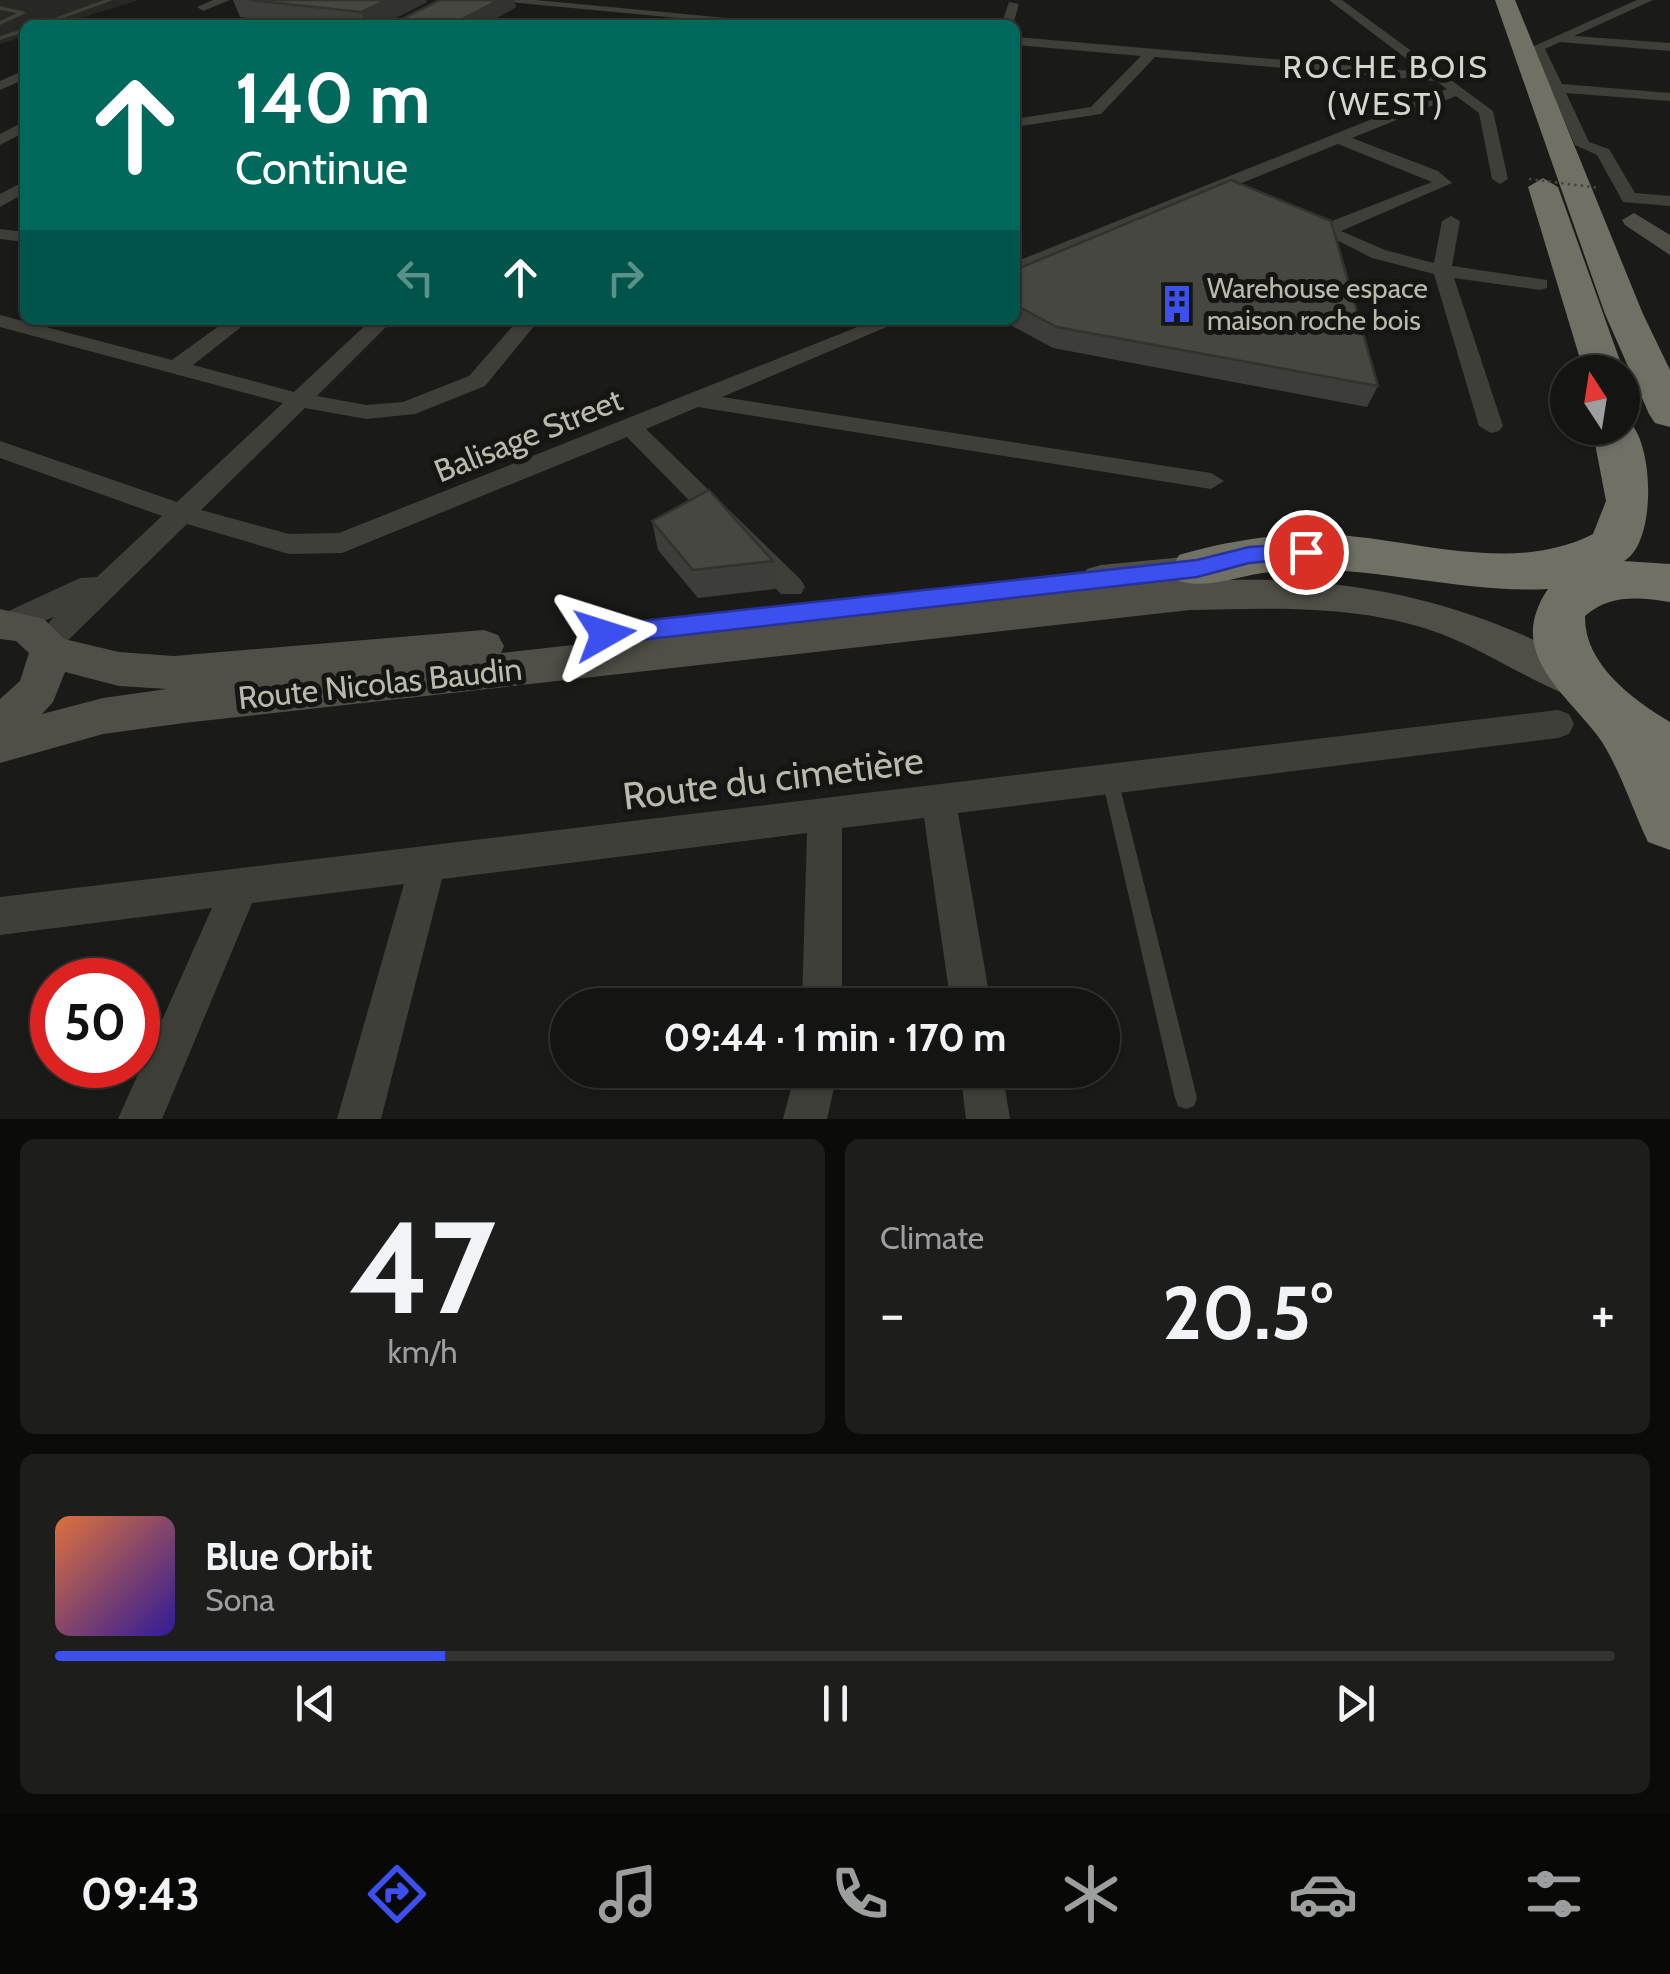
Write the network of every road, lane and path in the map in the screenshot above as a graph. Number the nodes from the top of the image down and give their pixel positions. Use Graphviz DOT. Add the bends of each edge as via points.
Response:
graph roads {
  1 [pos="110,0"];
  2 [pos="224,0"];
  3 [pos="494,0"];
  4 [pos="1335,0"];
  5 [pos="1480,0"];
  6 [pos="1506,0"];
  7 [pos="1013,4"];
  8 [pos="1651,6"];
  9 [pos="203,7"];
  10 [pos="0,8"];
  11 [pos="52,20"];
  12 [pos="678,20"];
  13 [pos="1009,20"];
  14 [pos="0,23"];
  15 [pos="1558,38"];
  16 [pos="1020,41"];
  17 [pos="1670,47"];
  18 [pos="1150,53"];
  19 [pos="1436,77"];
  20 [pos="1558,88"];
  21 [pos="1455,91"];
  22 [pos="1670,97"];
  23 [pos="1020,122"];
  24 [pos="1334,137"];
  25 [pos="1500,179"];
  26 [pos="1529,179"];
  27 [pos="1600,188"];
  28 [pos="1670,202"];
  29 [pos="1631,209"];
  30 [pos="1451,221"];
  31 [pos="1670,247"];
  32 [pos="1020,267"];
  33 [pos="1442,270"];
  34 [pos="1540,284"];
  35 [pos="0,320"];
  36 [pos="233,325"];
  37 [pos="378,325"];
  38 [pos="525,325"];
  39 [pos="882,325"];
  40 [pos="1642,354"];
  41 [pos="1599,355"];
  42 [pos="175,368"];
  43 [pos="1670,385"];
  44 [pos="299,400"];
  45 [pos="700,401"];
  46 [pos="1670,414"];
  47 [pos="1491,426"];
  48 [pos="632,428"];
  49 [pos="1617,445"];
  50 [pos="1628,445"];
  51 [pos="0,449"];
  52 [pos="1210,480"];
  53 [pos="178,512"];
  54 [pos="139,552"];
  55 [pos="1197,568"];
  56 [pos="1649,580"];
  57 [pos="791,588"];
  58 [pos="1575,592"];
  59 [pos="3,624"];
  60 [pos="48,647"];
  61 [pos="1587,709"];
  62 [pos="0,728"];
  63 [pos="0,744"];
  64 [pos="1670,752"];
  65 [pos="1110,779"];
  66 [pos="938,799"];
  67 [pos="824,815"];
  68 [pos="1670,821"];
  69 [pos="427,866"];
  70 [pos="240,888"];
  71 [pos="0,916"];
  72 [pos="822,988"];
  73 [pos="968,988"];
  74 [pos="812,1088"];
  75 [pos="984,1088"];
  76 [pos="1186,1098"];
  77 [pos="140,1119"];
  78 [pos="359,1119"];
  79 [pos="806,1119"];
  80 [pos="988,1119"];
  1 -- 11 [label="lane"];
  2 -- 9 [label="street"];
  3 -- 12 [label="street"];
  4 -- 19 [label="street"];
  5 -- 41 [label="highway"];
  6 -- 40 [label="highway"];
  7 -- 13 [label="street"];
  8 -- 15 [label="street" via="1625,9"];
  10 -- 14 [label="lane" via="23,14"];
  15 -- 17 [label="street"];
  15 -- 20 [label="street" via="1538,46"];
  16 -- 18 [label="street"];
  18 -- 19 [label="street"];
  18 -- 23 [label="street" via="1096,111"];
  19 -- 21 [label="street"];
  20 -- 22 [label="street"];
  20 -- 29 [label="street" via="1583,146 1603,152"];
  21 -- 24 [label="street"];
  21 -- 25 [label="street" via="1486,110"];
  24 -- 32 [label="street"];
  24 -- 33 [label="street" via="1444,183 1332,232 1347,243"];
  26 -- 27 [label="path, bridge"];
  28 -- 29 [label="street"];
  29 -- 31 [label="main road"];
  30 -- 33 [label="street"];
  33 -- 34 [label="street"];
  33 -- 47 [label="street"];
  35 -- 42 [label="street"];
  36 -- 42 [label="street"];
  37 -- 44 [label="street"];
  38 -- 44 [label="street" via="476,381 407,409 366,412"];
  39 -- 45 [label="street, Balisage Street"];
  40 -- 43 [label="lane"];
  40 -- 46 [label="highway"];
  42 -- 44 [label="street"];
  44 -- 53 [label="street"];
  45 -- 48 [label="street, Balisage Street"];
  45 -- 52 [label="street"];
  48 -- 53 [label="street, Balisage Street" via="342,543 288,544"];
  48 -- 57 [label="street"];
  49 -- 55 [label="highway" via="1629,501 1614,545 1579,563 1550,570 1488,569 1306,552 1249,555"];
  50 -- 56 [label="highway" via="1645,494 1641,534"];
  51 -- 53 [label="street, Balisage Street"];
  53 -- 54 [label="street"];
  54 -- 59 [label="street" via="58,604"];
  54 -- 60 [label="street"];
  55 -- 58 [label="main road, Route Nicolas Baudin" via="1314,565"];
  55 -- 60 [label="main road, Route Nicolas Baudin" via="798,616 230,672 119,669"];
  56 -- 58 [label="highway" via="1597,582"];
  58 -- 61 [label="highway" via="1562,608 1558,630"];
  59 -- 60 [label="main road, Route Nicolas Baudin" via="37,633"];
  60 -- 62 [label="main road" via="38,690"];
  61 -- 63 [label="main road, Route Nicolas Baudin" via="1481,633 1433,614 1303,594 1219,594 184,705 103,716"];
  61 -- 64 [label="highway"];
  61 -- 65 [label="street, Route du cimetière"];
  61 -- 68 [label="highway"];
  65 -- 66 [label="street, Route du cimetière"];
  65 -- 76 [label="lane"];
  66 -- 67 [label="street, Route du cimetière"];
  66 -- 73 [label="street"];
  67 -- 69 [label="street, Route du cimetière"];
  67 -- 72 [label="street"];
  69 -- 70 [label="street, Route du cimetière"];
  69 -- 78 [label="street"];
  70 -- 71 [label="street, Route du cimetière"];
  70 -- 77 [label="street"];
  74 -- 79 [label="street"];
  75 -- 80 [label="street"];
}
